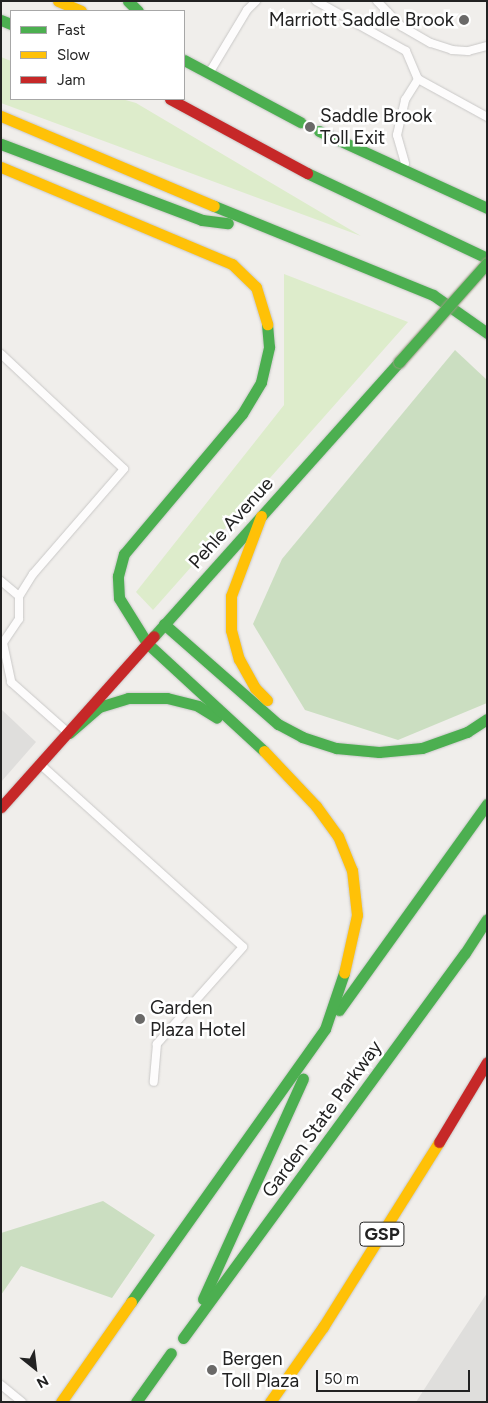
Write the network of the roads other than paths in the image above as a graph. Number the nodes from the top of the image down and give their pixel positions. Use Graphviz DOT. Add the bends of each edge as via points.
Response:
graph roads {
  1 [pos="58,1"];
  2 [pos="128,1"];
  3 [pos="256,1"];
  4 [pos="316,1"];
  5 [pos="378,1"];
  6 [pos="79,10"];
  7 [pos="137,10"];
  8 [pos="487,46"];
  9 [pos="186,60"];
  10 [pos="208,74"];
  11 [pos="418,79"];
  12 [pos="172,100"];
  13 [pos="1,116"];
  14 [pos="487,117"];
  15 [pos="300,122"];
  16 [pos="319,131"];
  17 [pos="1,144"];
  18 [pos="1,167"];
  19 [pos="407,172"];
  20 [pos="487,208"];
  21 [pos="264,228"];
  22 [pos="487,258"];
  23 [pos="487,263"];
  24 [pos="487,333"];
  25 [pos="1,354"];
  26 [pos="261,516"];
  27 [pos="1,581"];
  28 [pos="19,596"];
  29 [pos="164,624"];
  30 [pos="147,643"];
  31 [pos="487,719"];
  32 [pos="69,733"];
  33 [pos="255,742"];
  34 [pos="336,748"];
  35 [pos="41,764"];
  36 [pos="487,804"];
  37 [pos="1,807"];
  38 [pos="487,919"];
  39 [pos="326,1029"];
  40 [pos="487,1062"];
  41 [pos="154,1082"];
  42 [pos="203,1299"];
  43 [pos="183,1338"];
  44 [pos="170,1353"];
  45 [pos="1,1385"];
  46 [pos="22,1402"];
  47 [pos="61,1402"];
  48 [pos="136,1402"];
  49 [pos="270,1402"];
  1 -- 6 [label="main road"];
  2 -- 7 [label="main road"];
  3 -- 10 [label="lane" via="247,10"];
  4 -- 11 [label="lane" via="406,51"];
  5 -- 8 [label="lane" via="401,26 431,43 468,51"];
  9 -- 10 [label="main road"];
  10 -- 15 [label="main road"];
  11 -- 14 [label="lane"];
  11 -- 19 [label="lane" via="405,100 397,135"];
  12 -- 22 [label="main road" via="290,164"];
  13 -- 21 [label="main road"];
  16 -- 19 [label="main road"];
  17 -- 21 [label="main road" via="202,220"];
  18 -- 30 [label="main road" via="232,264 256,287 267,318 269,347 260,382 242,414 124,554 118,576 119,598"];
  19 -- 20 [label="main road"];
  21 -- 24 [label="main road" via="433,296"];
  23 -- 26 [label="main road, Pehle Avenue, bridge"];
  25 -- 28 [label="lane" via="124,469 33,574"];
  26 -- 29 [label="main road, Pehle Avenue"];
  26 -- 34 [label="main road" via="231,596 232,630 239,658 255,688 278,712"];
  27 -- 28 [label="lane"];
  28 -- 32 [label="lane" via="18,618 3,643 11,682"];
  29 -- 30 [label="main road, Pehle Avenue"];
  29 -- 34 [label="main road" via="278,724 302,737"];
  30 -- 32 [label="main road, Pehle Avenue"];
  30 -- 33 [label="main road"];
  31 -- 34 [label="main road" via="467,732 422,748 379,752"];
  32 -- 33 [label="main road" via="99,707 128,698 167,698 198,706"];
  32 -- 35 [label="main road, Pehle Avenue"];
  33 -- 39 [label="main road" via="316,806 338,836 352,870 358,915 349,959"];
  35 -- 37 [label="main road, Pehle Avenue"];
  35 -- 41 [label="lane" via="244,947 157,1044"];
  36 -- 39 [label="main road"];
  38 -- 43 [label="main road, Garden State Parkway"];
  39 -- 42 [label="main road"];
  39 -- 47 [label="main road"];
  40 -- 49 [label="main road, GSP" via="343,1295"];
  44 -- 48 [label="main road"];
  45 -- 46 [label="lane"];
}
